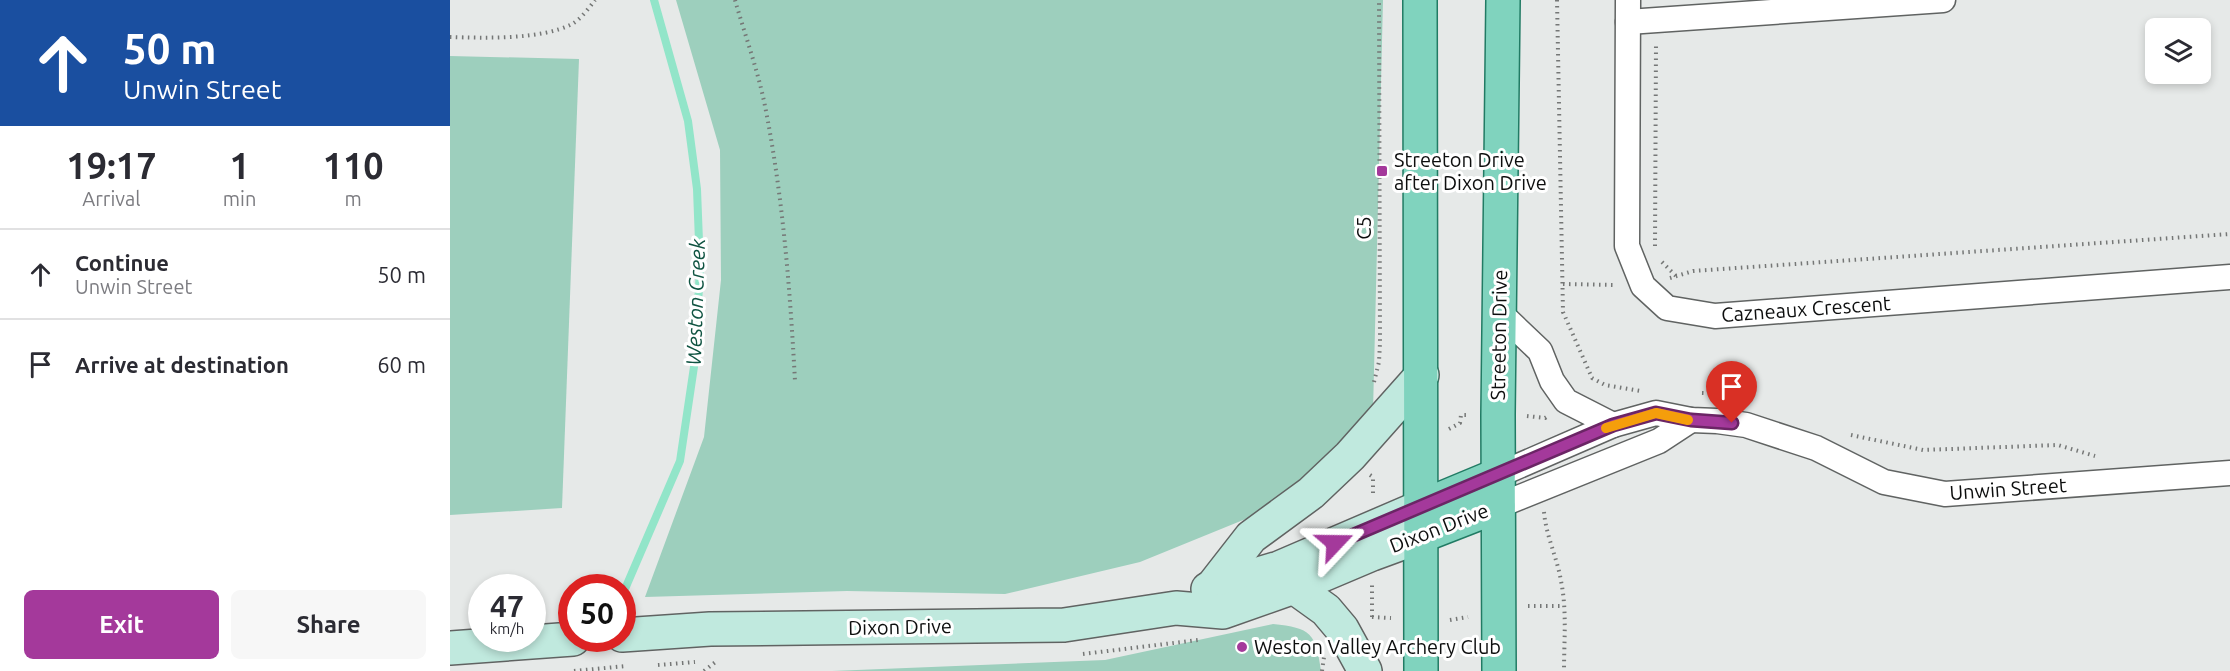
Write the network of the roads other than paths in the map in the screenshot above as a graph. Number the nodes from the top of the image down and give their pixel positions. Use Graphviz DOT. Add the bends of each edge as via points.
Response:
graph roads {
  1 [pos="1420,0"];
  2 [pos="1503,0"];
  3 [pos="1943,0"];
  4 [pos="1628,11"];
  5 [pos="2230,277"];
  6 [pos="1499,312"];
  7 [pos="1422,375"];
  8 [pos="1691,420"];
  9 [pos="1613,425"];
  10 [pos="2230,473"];
  11 [pos="1498,490"];
  12 [pos="1421,522"];
  13 [pos="1212,587"];
  14 [pos="1294,587"];
  15 [pos="1176,608"];
  16 [pos="636,635"];
  17 [pos="558,640"];
  18 [pos="450,648"];
  19 [pos="1365,671"];
  20 [pos="1421,671"];
  21 [pos="1498,671"];
  1 -- 7 [label="main road"];
  2 -- 6 [label="main road, Streeton Drive"];
  3 -- 4 [label="street" via="1656,20"];
  4 -- 5 [label="street, Cazneaux Crescent" via="1627,246 1643,286 1667,308 1715,316"];
  6 -- 9 [label="street" via="1540,351 1552,381 1566,401"];
  6 -- 11 [label="main road, Streeton Drive"];
  7 -- 12 [label="main road"];
  7 -- 13 [label="main road" via="1350,456 1311,493 1251,537"];
  8 -- 9 [label="street, Unwin Street" via="1656,413"];
  8 -- 10 [label="street, Unwin Street" via="1746,425 1816,448 1884,482 1946,494"];
  8 -- 11 [label="street" via="1659,441"];
  9 -- 11 [label="street, Unwin Street"];
  11 -- 12 [label="main road, Dixon Drive"];
  11 -- 21 [label="main road, Streeton Drive"];
  12 -- 13 [label="main road, Dixon Drive"];
  12 -- 14 [label="main road, Dixon Drive" via="1372,554"];
  12 -- 20 [label="main road"];
  13 -- 15 [label="main road, Dixon Drive"];
  14 -- 15 [label="main road, Dixon Drive" via="1222,612"];
  14 -- 19 [label="main road" via="1326,610 1342,629"];
  15 -- 16 [label="main road, Dixon Drive" via="1064,625 710,629"];
  17 -- 18 [label="main road"];
}
